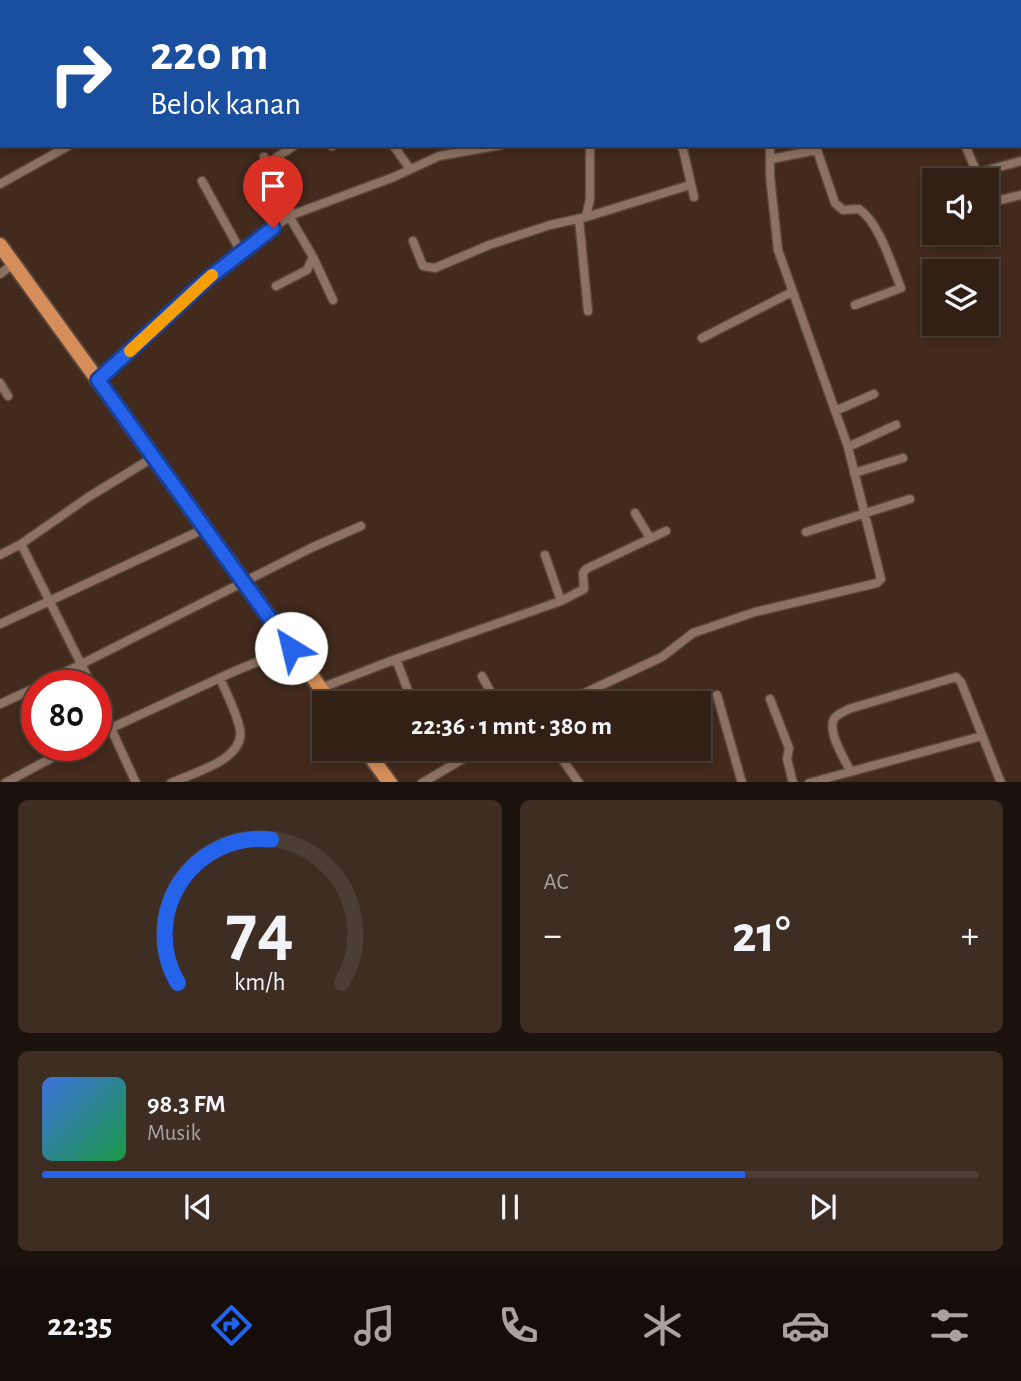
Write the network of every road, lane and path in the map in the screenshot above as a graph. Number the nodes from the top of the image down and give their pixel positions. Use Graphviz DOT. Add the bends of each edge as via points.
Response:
graph roads {
  1 [pos="66,147"];
  2 [pos="291,147"];
  3 [pos="394,147"];
  4 [pos="480,147"];
  5 [pos="590,147"];
  6 [pos="682,147"];
  7 [pos="770,147"];
  8 [pos="966,147"];
  9 [pos="448,150"];
  10 [pos="771,159"];
  11 [pos="1021,161"];
  12 [pos="974,168"];
  13 [pos="410,169"];
  14 [pos="999,169"];
  15 [pos="202,181"];
  16 [pos="0,184"];
  17 [pos="690,185"];
  18 [pos="1021,195"];
  19 [pos="694,197"];
  20 [pos="999,200"];
  21 [pos="291,215"];
  22 [pos="583,218"];
  23 [pos="413,241"];
  24 [pos="0,245"];
  25 [pos="241,252"];
  26 [pos="313,257"];
  27 [pos="13,264"];
  28 [pos="0,274"];
  29 [pos="276,286"];
  30 [pos="792,292"];
  31 [pos="333,300"];
  32 [pos="855,305"];
  33 [pos="588,311"];
  34 [pos="702,338"];
  35 [pos="98,380"];
  36 [pos="0,383"];
  37 [pos="874,394"];
  38 [pos="8,396"];
  39 [pos="835,411"];
  40 [pos="895,425"];
  41 [pos="848,447"];
  42 [pos="154,457"];
  43 [pos="903,458"];
  44 [pos="854,473"];
  45 [pos="910,499"];
  46 [pos="635,513"];
  47 [pos="865,513"];
  48 [pos="360,526"];
  49 [pos="206,528"];
  50 [pos="666,531"];
  51 [pos="806,532"];
  52 [pos="650,538"];
  53 [pos="21,544"];
  54 [pos="0,555"];
  55 [pos="544,555"];
  56 [pos="244,581"];
  57 [pos="51,601"];
  58 [pos="561,601"];
  59 [pos="0,624"];
  60 [pos="291,648"];
  61 [pos="396,659"];
  62 [pos="83,665"];
  63 [pos="72,670"];
  64 [pos="85,670"];
  65 [pos="482,676"];
  66 [pos="220,678"];
  67 [pos="321,688"];
  68 [pos="323,691"];
  69 [pos="408,691"];
  70 [pos="490,691"];
  71 [pos="589,691"];
  72 [pos="21,694"];
  73 [pos="717,695"];
  74 [pos="770,699"];
  75 [pos="0,704"];
  76 [pos="112,728"];
  77 [pos="112,730"];
  78 [pos="982,736"];
  79 [pos="45,761"];
  80 [pos="374,761"];
  81 [pos="459,761"];
  82 [pos="564,761"];
  83 [pos="850,770"];
  84 [pos="5,782"];
  85 [pos="136,782"];
  86 [pos="170,782"];
  87 [pos="390,782"];
  88 [pos="422,782"];
  89 [pos="579,782"];
  90 [pos="742,782"];
  91 [pos="793,782"];
  92 [pos="809,782"];
  93 [pos="1001,782"];
  1 -- 16 [label="street"];
  2 -- 21 [label="street" via="266,161"];
  3 -- 13 [label="street"];
  4 -- 9 [label="street"];
  5 -- 22 [label="street" via="590,199"];
  6 -- 17 [label="street"];
  7 -- 10 [label="street"];
  8 -- 12 [label="street"];
  9 -- 13 [label="street"];
  10 -- 30 [label="street" via="778,250"];
  10 -- 32 [label="street" via="817,150 835,203 842,210 859,209 870,220 901,288"];
  11 -- 14 [label="street"];
  13 -- 21 [label="street"];
  15 -- 25 [label="street"];
  17 -- 19 [label="street"];
  17 -- 22 [label="street"];
  18 -- 20 [label="street"];
  21 -- 25 [label="street"];
  21 -- 26 [label="street"];
  22 -- 23 [label="street" via="489,245 435,268 423,267"];
  22 -- 33 [label="street"];
  24 -- 27 [label="highway"];
  25 -- 35 [label="street"];
  26 -- 29 [label="street" via="307,270"];
  26 -- 31 [label="street"];
  27 -- 28 [label="street"];
  27 -- 35 [label="highway"];
  30 -- 34 [label="street"];
  30 -- 39 [label="street"];
  35 -- 42 [label="highway"];
  36 -- 38 [label="street"];
  37 -- 39 [label="street"];
  39 -- 41 [label="street"];
  40 -- 41 [label="street"];
  41 -- 44 [label="street"];
  42 -- 49 [label="highway"];
  42 -- 53 [label="street"];
  43 -- 44 [label="street"];
  44 -- 47 [label="street"];
  45 -- 47 [label="street"];
  46 -- 52 [label="street"];
  47 -- 51 [label="street"];
  47 -- 71 [label="street" via="881,577 877,583 755,612 694,633 662,657"];
  48 -- 56 [label="street"];
  49 -- 56 [label="highway"];
  49 -- 57 [label="street"];
  50 -- 52 [label="street"];
  52 -- 58 [label="street" via="586,569 584,589"];
  53 -- 54 [label="street"];
  53 -- 57 [label="street"];
  55 -- 58 [label="street"];
  56 -- 60 [label="highway"];
  56 -- 62 [label="street"];
  57 -- 59 [label="street"];
  57 -- 62 [label="street"];
  58 -- 61 [label="street"];
  60 -- 66 [label="street"];
  60 -- 67 [label="highway"];
  61 -- 67 [label="street"];
  61 -- 69 [label="street"];
  62 -- 63 [label="street"];
  62 -- 64 [label="street"];
  65 -- 70 [label="street"];
  66 -- 76 [label="street"];
  66 -- 86 [label="street" via="240,728 239,745 227,758"];
  67 -- 68 [label="highway"];
  72 -- 75 [label="street"];
  73 -- 90 [label="street"];
  74 -- 91 [label="street" via="789,748"];
  77 -- 85 [label="street"];
  78 -- 83 [label="street"];
  78 -- 83 [label="street" via="961,682 954,677 839,714 832,727"];
  78 -- 93 [label="street"];
  79 -- 84 [label="street"];
  80 -- 87 [label="highway"];
  81 -- 88 [label="street"];
  82 -- 89 [label="street"];
  83 -- 92 [label="street"];
}
